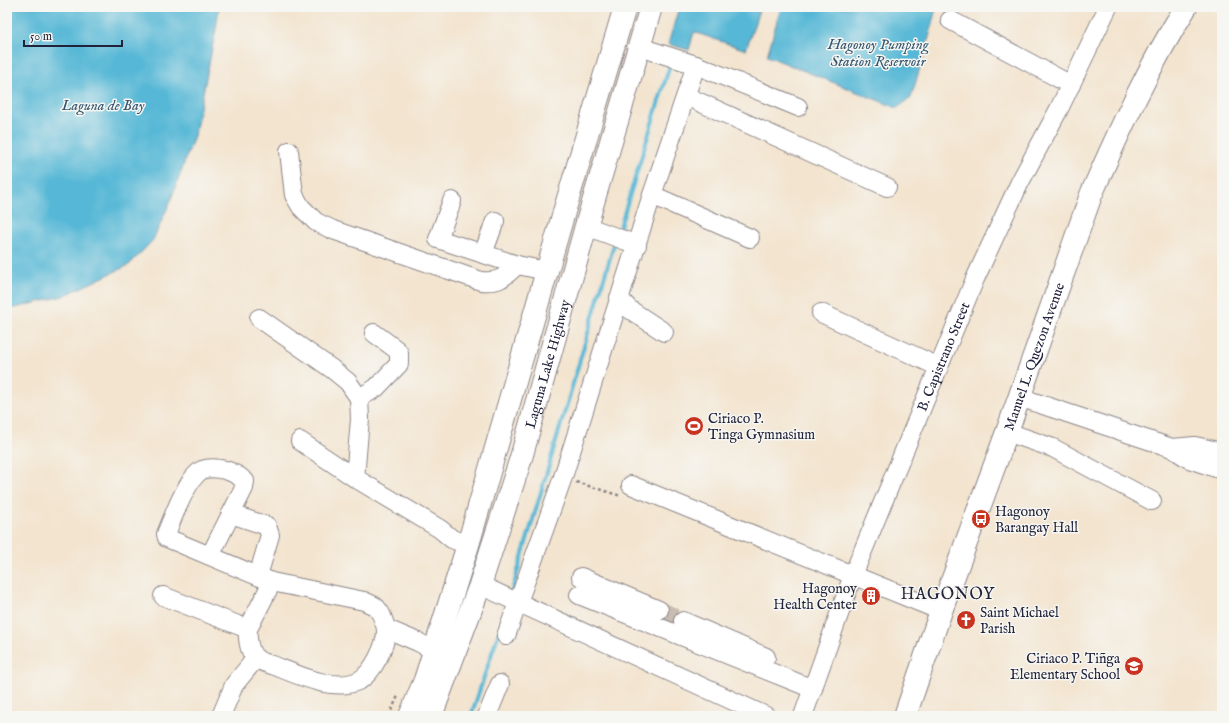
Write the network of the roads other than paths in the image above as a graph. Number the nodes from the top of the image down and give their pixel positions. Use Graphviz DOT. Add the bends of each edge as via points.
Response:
graph roads {
  1 [pos="625,7"];
  2 [pos="651,7"];
  3 [pos="1108,7"];
  4 [pos="1186,7"];
  5 [pos="950,20"];
  6 [pos="640,47"];
  7 [pos="692,63"];
  8 [pos="1071,85"];
  9 [pos="686,96"];
  10 [pos="798,107"];
  11 [pos="289,151"];
  12 [pos="887,187"];
  13 [pos="652,195"];
  14 [pos="452,201"];
  15 [pos="495,221"];
  16 [pos="596,230"];
  17 [pos="750,238"];
  18 [pos="632,243"];
  19 [pos="483,254"];
  20 [pos="517,265"];
  21 [pos="547,271"];
  22 [pos="619,298"];
  23 [pos="821,313"];
  24 [pos="259,318"];
  25 [pos="664,332"];
  26 [pos="374,333"];
  27 [pos="939,367"];
  28 [pos="1019,397"];
  29 [pos="359,398"];
  30 [pos="1007,432"];
  31 [pos="300,441"];
  32 [pos="1172,448"];
  33 [pos="1222,452"];
  34 [pos="1222,470"];
  35 [pos="355,478"];
  36 [pos="631,485"];
  37 [pos="1152,501"];
  38 [pos="231,514"];
  39 [pos="468,545"];
  40 [pos="210,556"];
  41 [pos="853,575"];
  42 [pos="580,577"];
  43 [pos="265,579"];
  44 [pos="480,585"];
  45 [pos="579,595"];
  46 [pos="163,596"];
  47 [pos="512,600"];
  48 [pos="659,610"];
  49 [pos="941,611"];
  50 [pos="683,621"];
  51 [pos="248,629"];
  52 [pos="386,629"];
  53 [pos="506,636"];
  54 [pos="435,651"];
  55 [pos="256,658"];
  56 [pos="500,684"];
  57 [pos="815,684"];
  58 [pos="221,716"];
  59 [pos="410,716"];
  60 [pos="431,716"];
  61 [pos="487,716"];
  62 [pos="766,716"];
  63 [pos="803,716"];
  64 [pos="906,716"];
  1 -- 21 [label="main road, Laguna Lake Highway"];
  2 -- 6 [label="main road, Laguna Lake Highway"];
  3 -- 8 [label="street, B. Capistrano Street"];
  4 -- 28 [label="main road, Manuel L. Quezon Avenue" via="1159,54 1106,159"];
  5 -- 8 [label="street"];
  6 -- 7 [label="street"];
  6 -- 16 [label="main road, Laguna Lake Highway"];
  7 -- 9 [label="street"];
  7 -- 10 [label="street"];
  8 -- 27 [label="street, B. Capistrano Street" via="1020,182 975,279"];
  9 -- 12 [label="street" via="866,170"];
  9 -- 13 [label="street"];
  11 -- 20 [label="street" via="294,195 301,207 316,222 482,281 502,279"];
  13 -- 17 [label="street"];
  13 -- 18 [label="street"];
  14 -- 19 [label="street" via="438,239"];
  15 -- 19 [label="street"];
  16 -- 18 [label="street"];
  16 -- 44 [label="main road, Laguna Lake Highway"];
  18 -- 22 [label="street"];
  19 -- 20 [label="street"];
  20 -- 21 [label="street"];
  21 -- 39 [label="main road, Laguna Lake Highway"];
  22 -- 25 [label="street" via="629,309"];
  22 -- 47 [label="street" via="563,478"];
  23 -- 27 [label="street"];
  24 -- 29 [label="street" via="337,373 348,382"];
  26 -- 29 [label="street" via="400,353 399,364 376,388"];
  27 -- 41 [label="street, B. Capistrano Street"];
  28 -- 30 [label="main road, Manuel L. Quezon Avenue"];
  28 -- 32 [label="street"];
  29 -- 35 [label="street" via="360,419"];
  30 -- 37 [label="street" via="1053,448"];
  30 -- 49 [label="main road, Manuel L. Quezon Avenue"];
  31 -- 35 [label="street"];
  32 -- 33 [label="street" via="1195,446"];
  32 -- 34 [label="street" via="1189,459"];
  35 -- 39 [label="street" via="440,529 452,539"];
  36 -- 41 [label="street"];
  38 -- 40 [label="street"];
  38 -- 40 [label="street" via="245,481 240,476 224,470 202,470 193,478 166,534 167,538"];
  38 -- 43 [label="street" via="267,526 270,535"];
  39 -- 54 [label="main road, Laguna Lake Highway"];
  40 -- 43 [label="street"];
  41 -- 49 [label="street"];
  41 -- 57 [label="street, B. Capistrano Street"];
  42 -- 48 [label="street"];
  43 -- 51 [label="street"];
  43 -- 52 [label="street" via="375,606 380,611"];
  44 -- 47 [label="street"];
  44 -- 60 [label="main road, Laguna Lake Highway"];
  45 -- 57 [label="street"];
  46 -- 51 [label="street"];
  47 -- 53 [label="street"];
  47 -- 62 [label="street"];
  49 -- 64 [label="main road, Manuel L. Quezon Avenue"];
  50 -- 57 [label="street"];
  51 -- 55 [label="street" via="250,649"];
  52 -- 54 [label="street"];
  52 -- 55 [label="street" via="373,668 359,680 348,684 324,683"];
  54 -- 59 [label="main road, Laguna Lake Highway"];
  55 -- 58 [label="street" via="234,685"];
  56 -- 61 [label="street"];
  57 -- 63 [label="street, B. Capistrano Street"];
}
